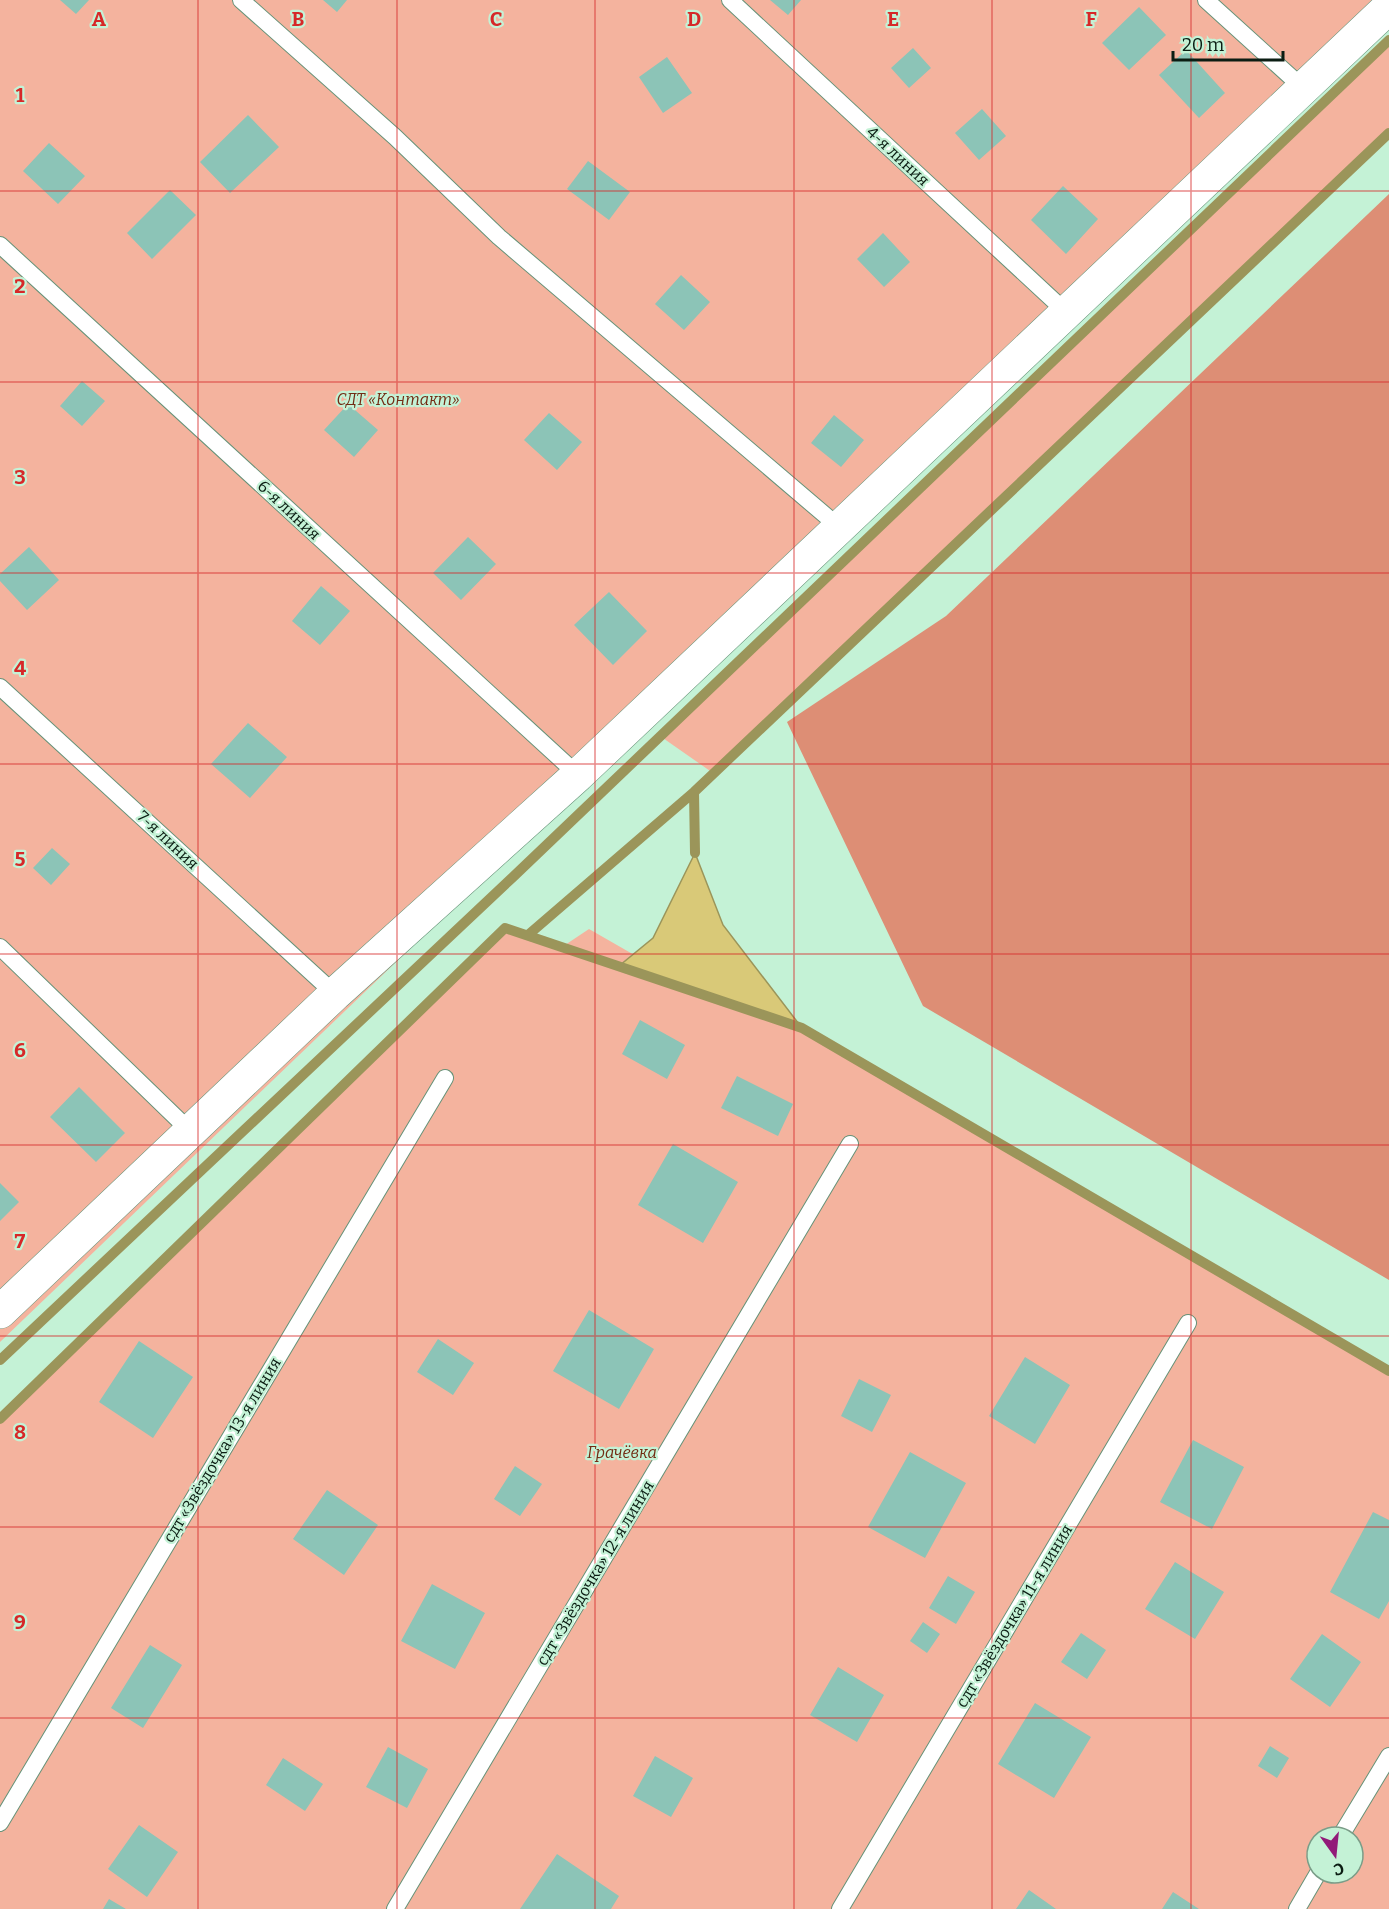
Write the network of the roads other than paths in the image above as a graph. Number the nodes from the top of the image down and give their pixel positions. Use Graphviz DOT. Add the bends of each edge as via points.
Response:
graph roads {
  1 [pos="241,0"];
  2 [pos="730,0"];
  3 [pos="1206,0"];
  4 [pos="1389,7"];
  5 [pos="1303,88"];
  6 [pos="0,245"];
  7 [pos="1066,312"];
  8 [pos="839,527"];
  9 [pos="0,687"];
  10 [pos="578,775"];
  11 [pos="0,947"];
  12 [pos="335,994"];
  13 [pos="445,1078"];
  14 [pos="190,1131"];
  15 [pos="850,1144"];
  16 [pos="0,1312"];
  17 [pos="1188,1323"];
  18 [pos="1389,1756"];
  19 [pos="0,1822"];
  20 [pos="1347,1825"];
  21 [pos="1311,1885"];
  22 [pos="395,1909"];
  23 [pos="840,1909"];
  24 [pos="1297,1909"];
  1 -- 8 [label="lane" via="395,137 499,237"];
  2 -- 7 [label="lane, 4-я линия"];
  3 -- 5 [label="lane"];
  4 -- 5 [label="street"];
  5 -- 7 [label="street"];
  6 -- 10 [label="lane, 6-я линия"];
  7 -- 8 [label="street"];
  8 -- 10 [label="street"];
  9 -- 12 [label="lane, 7-я линия"];
  10 -- 12 [label="street"];
  11 -- 14 [label="lane"];
  12 -- 14 [label="street"];
  13 -- 19 [label="lane, сдт «Звёздочка» 13-я линия"];
  14 -- 16 [label="street"];
  15 -- 22 [label="lane, сдт «Звёздочка» 12-я линия"];
  17 -- 23 [label="lane, сдт «Звёздочка» 11-я линия"];
  18 -- 20 [label="lane"];
  21 -- 24 [label="lane"];
}
